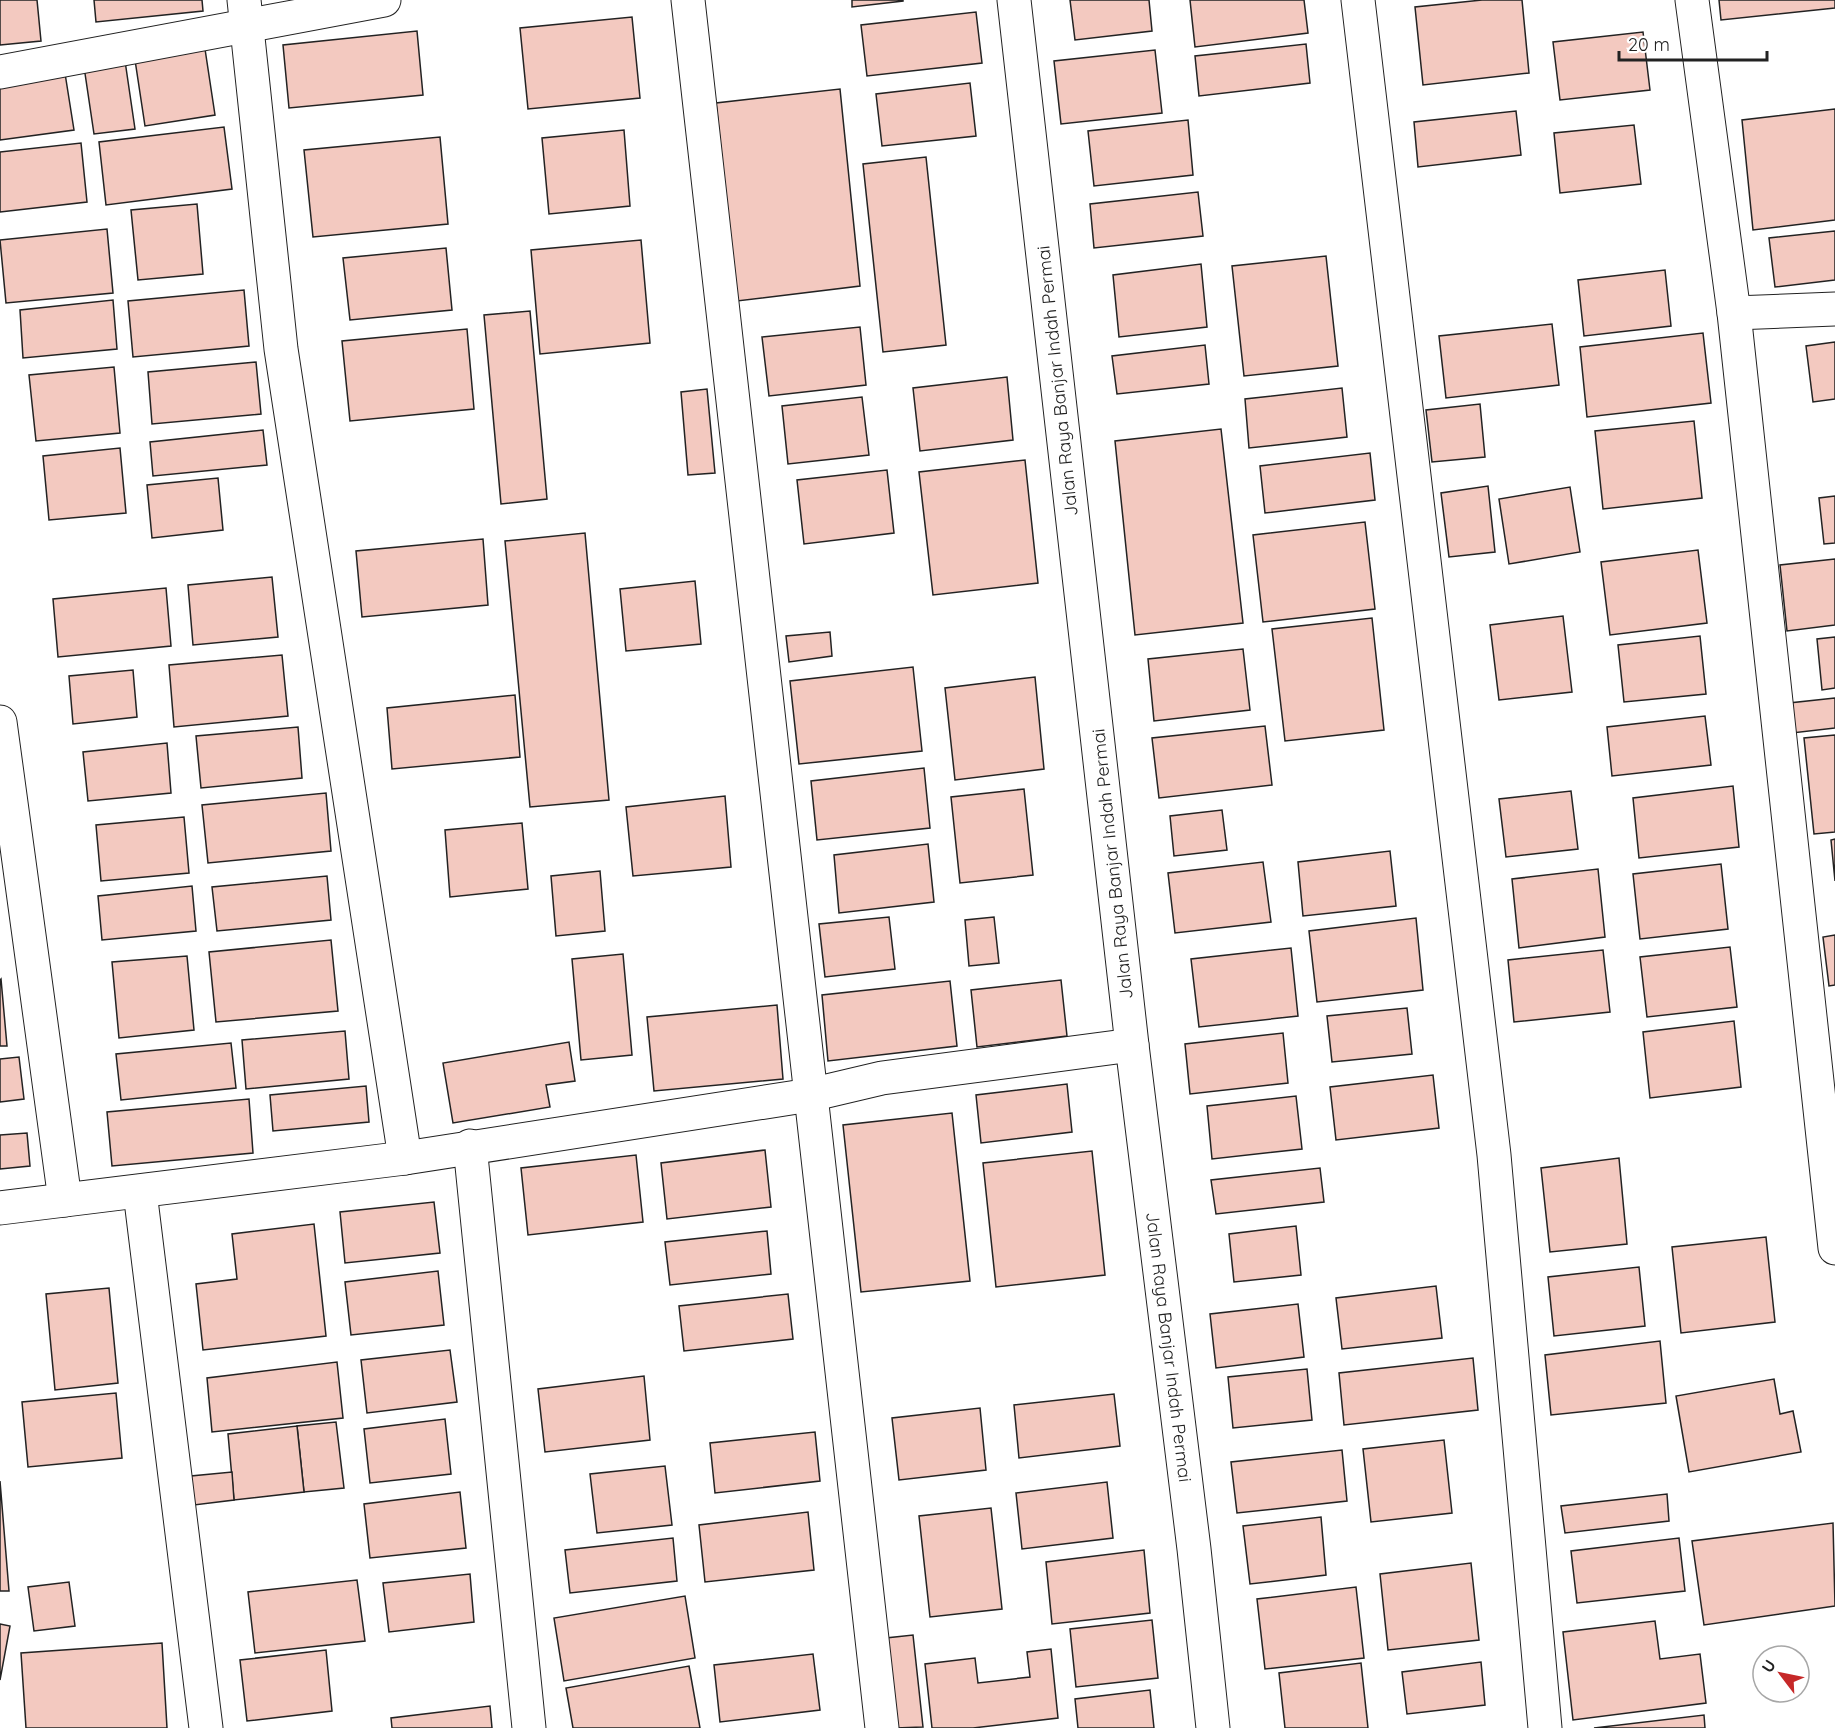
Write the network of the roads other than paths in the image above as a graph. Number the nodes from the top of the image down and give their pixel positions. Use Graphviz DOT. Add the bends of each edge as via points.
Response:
graph roads {
  1 [pos="384,0"];
  2 [pos="688,0"];
  3 [pos="1014,0"];
  4 [pos="1358,0"];
  5 [pos="1692,0"];
  6 [pos="244,13"];
  7 [pos="0,72"];
  8 [pos="1835,309"];
  9 [pos="1734,313"];
  10 [pos="0,723"];
  11 [pos="1132,1045"];
  12 [pos="810,1095"];
  13 [pos="470,1146"];
  14 [pos="405,1158"];
  15 [pos="140,1192"];
  16 [pos="65,1200"];
  17 [pos="0,1208"];
  18 [pos="1835,1248"];
  19 [pos="206,1728"];
  20 [pos="529,1728"];
  21 [pos="882,1728"];
  22 [pos="1213,1728"];
  23 [pos="1545,1728"];
  1 -- 6 [label="street"];
  2 -- 12 [label="street"];
  3 -- 11 [label="street, Jalan Raya Banjar Indah Permai"];
  4 -- 23 [label="street" via="1494,1155"];
  5 -- 9 [label="street"];
  6 -- 7 [label="street"];
  6 -- 14 [label="street" via="281,349"];
  8 -- 9 [label="street"];
  9 -- 18 [label="street"];
  10 -- 16 [label="street"];
  11 -- 12 [label="street" via="882,1078"];
  11 -- 22 [label="street, Jalan Raya Banjar Indah Permai"];
  12 -- 13 [label="street"];
  12 -- 21 [label="street"];
  13 -- 14 [label="street"];
  13 -- 20 [label="street"];
  14 -- 15 [label="street"];
  15 -- 16 [label="street"];
  15 -- 19 [label="street"];
  16 -- 17 [label="street"];
}
